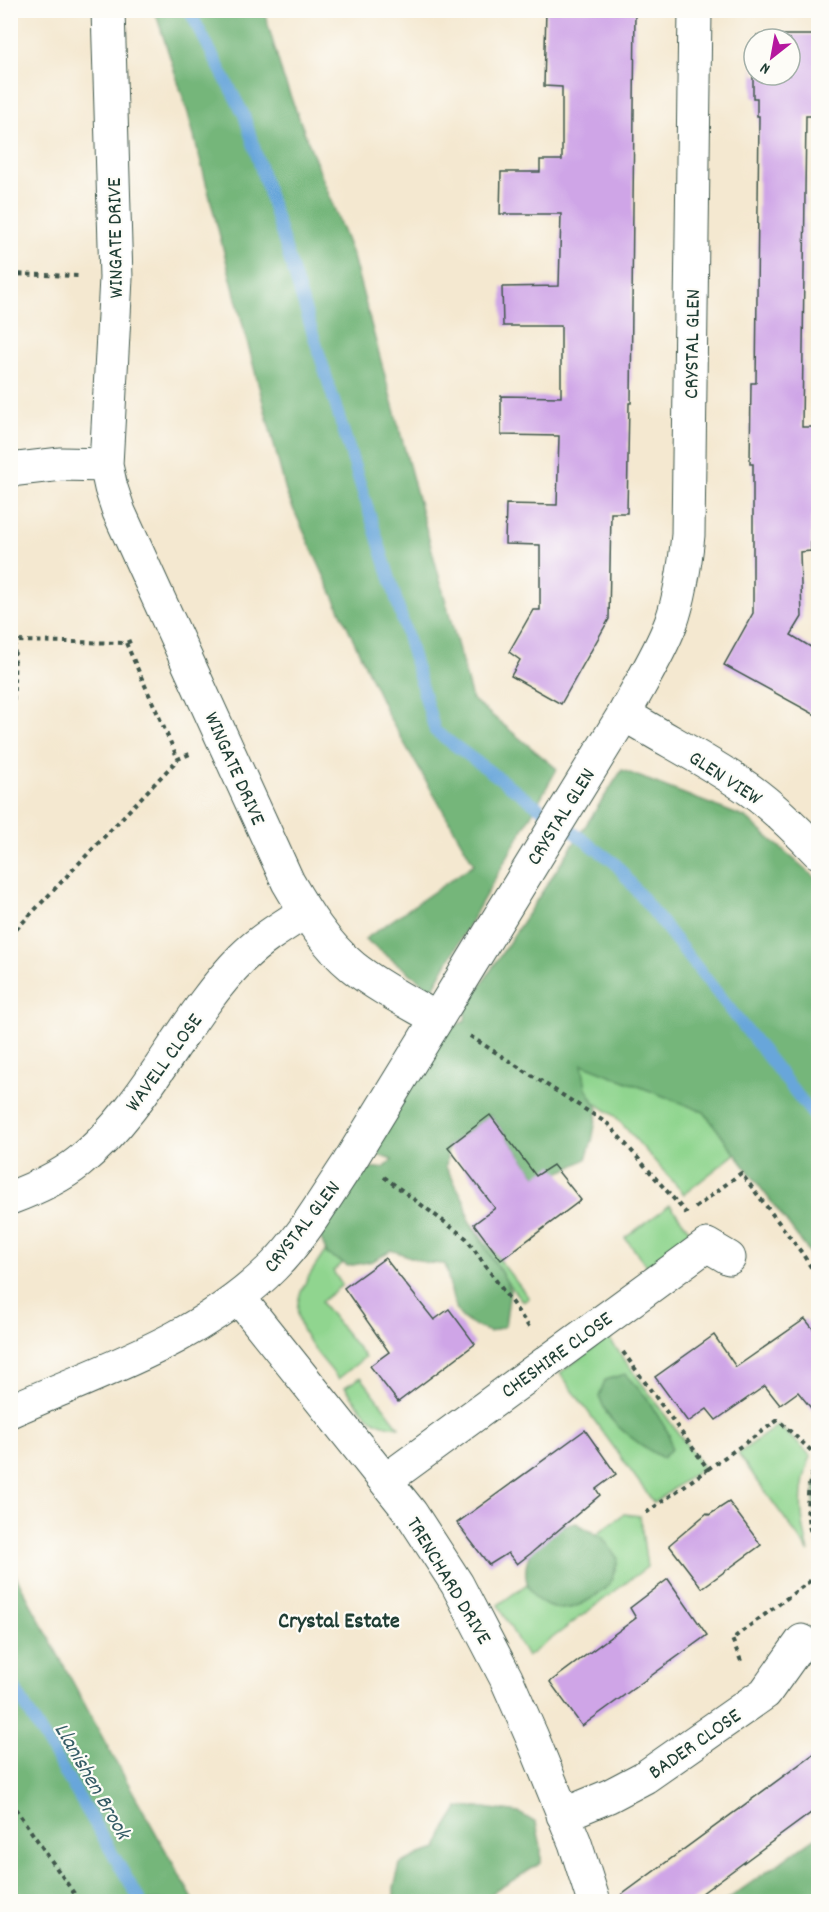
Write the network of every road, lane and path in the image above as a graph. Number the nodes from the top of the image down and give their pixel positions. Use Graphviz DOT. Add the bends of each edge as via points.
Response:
graph roads {
  1 [pos="108,10"];
  2 [pos="695,10"];
  3 [pos="10,274"];
  4 [pos="116,278"];
  5 [pos="106,465"];
  6 [pos="10,470"];
  7 [pos="172,623"];
  8 [pos="126,643"];
  9 [pos="624,714"];
  10 [pos="223,741"];
  11 [pos="177,759"];
  12 [pos="10,843"];
  13 [pos="819,852"];
  14 [pos="305,912"];
  15 [pos="10,936"];
  16 [pos="436,1018"];
  17 [pos="467,1034"];
  18 [pos="381,1175"];
  19 [pos="10,1198"];
  20 [pos="729,1258"];
  21 [pos="819,1278"];
  22 [pos="239,1298"];
  23 [pos="532,1331"];
  24 [pos="620,1348"];
  25 [pos="10,1411"];
  26 [pos="818,1455"];
  27 [pos="708,1469"];
  28 [pos="386,1480"];
  29 [pos="646,1513"];
  30 [pos="819,1551"];
  31 [pos="802,1641"];
  32 [pos="10,1801"];
  33 [pos="563,1815"];
  34 [pos="80,1902"];
  35 [pos="594,1902"];
  1 -- 4 [label="street, WINGATE DRIVE"];
  2 -- 9 [label="street, CRYSTAL GLEN" via="688,535 683,578 671,622"];
  3 -- 4 [label="path"];
  4 -- 5 [label="street, WINGATE DRIVE"];
  5 -- 6 [label="street" via="61,464"];
  5 -- 7 [label="street, WINGATE DRIVE" via="119,512"];
  7 -- 8 [label="path"];
  7 -- 10 [label="street, WINGATE DRIVE"];
  8 -- 11 [label="path"];
  8 -- 12 [label="path" via="15,641"];
  9 -- 13 [label="street, GLEN VIEW" via="751,791"];
  9 -- 16 [label="street, CRYSTAL GLEN"];
  10 -- 11 [label="path"];
  10 -- 14 [label="street, WINGATE DRIVE"];
  11 -- 15 [label="path"];
  14 -- 16 [label="street, WINGATE DRIVE" via="352,966"];
  14 -- 19 [label="street, WAVELL CLOSE" via="267,936 242,958 106,1138 50,1181"];
  16 -- 22 [label="street, CRYSTAL GLEN" via="348,1164 298,1236 274,1266"];
  17 -- 21 [label="path" via="608,1124 686,1214 741,1173"];
  18 -- 23 [label="path" via="466,1238"];
  20 -- 28 [label="street, CHESHIRE CLOSE" via="707,1245"];
  22 -- 25 [label="street, CRYSTAL GLEN" via="166,1344"];
  22 -- 28 [label="street, TRENCHARD DRIVE"];
  24 -- 27 [label="path"];
  26 -- 27 [label="path" via="778,1420"];
  26 -- 30 [label="path" via="809,1480 806,1508"];
  27 -- 29 [label="path"];
  28 -- 33 [label="street, TRENCHARD DRIVE" via="432,1544 474,1614 506,1678"];
  31 -- 33 [label="street, BADER CLOSE" via="765,1693 645,1777"];
  32 -- 34 [label="path"];
  33 -- 35 [label="street, TRENCHARD DRIVE"];
}
